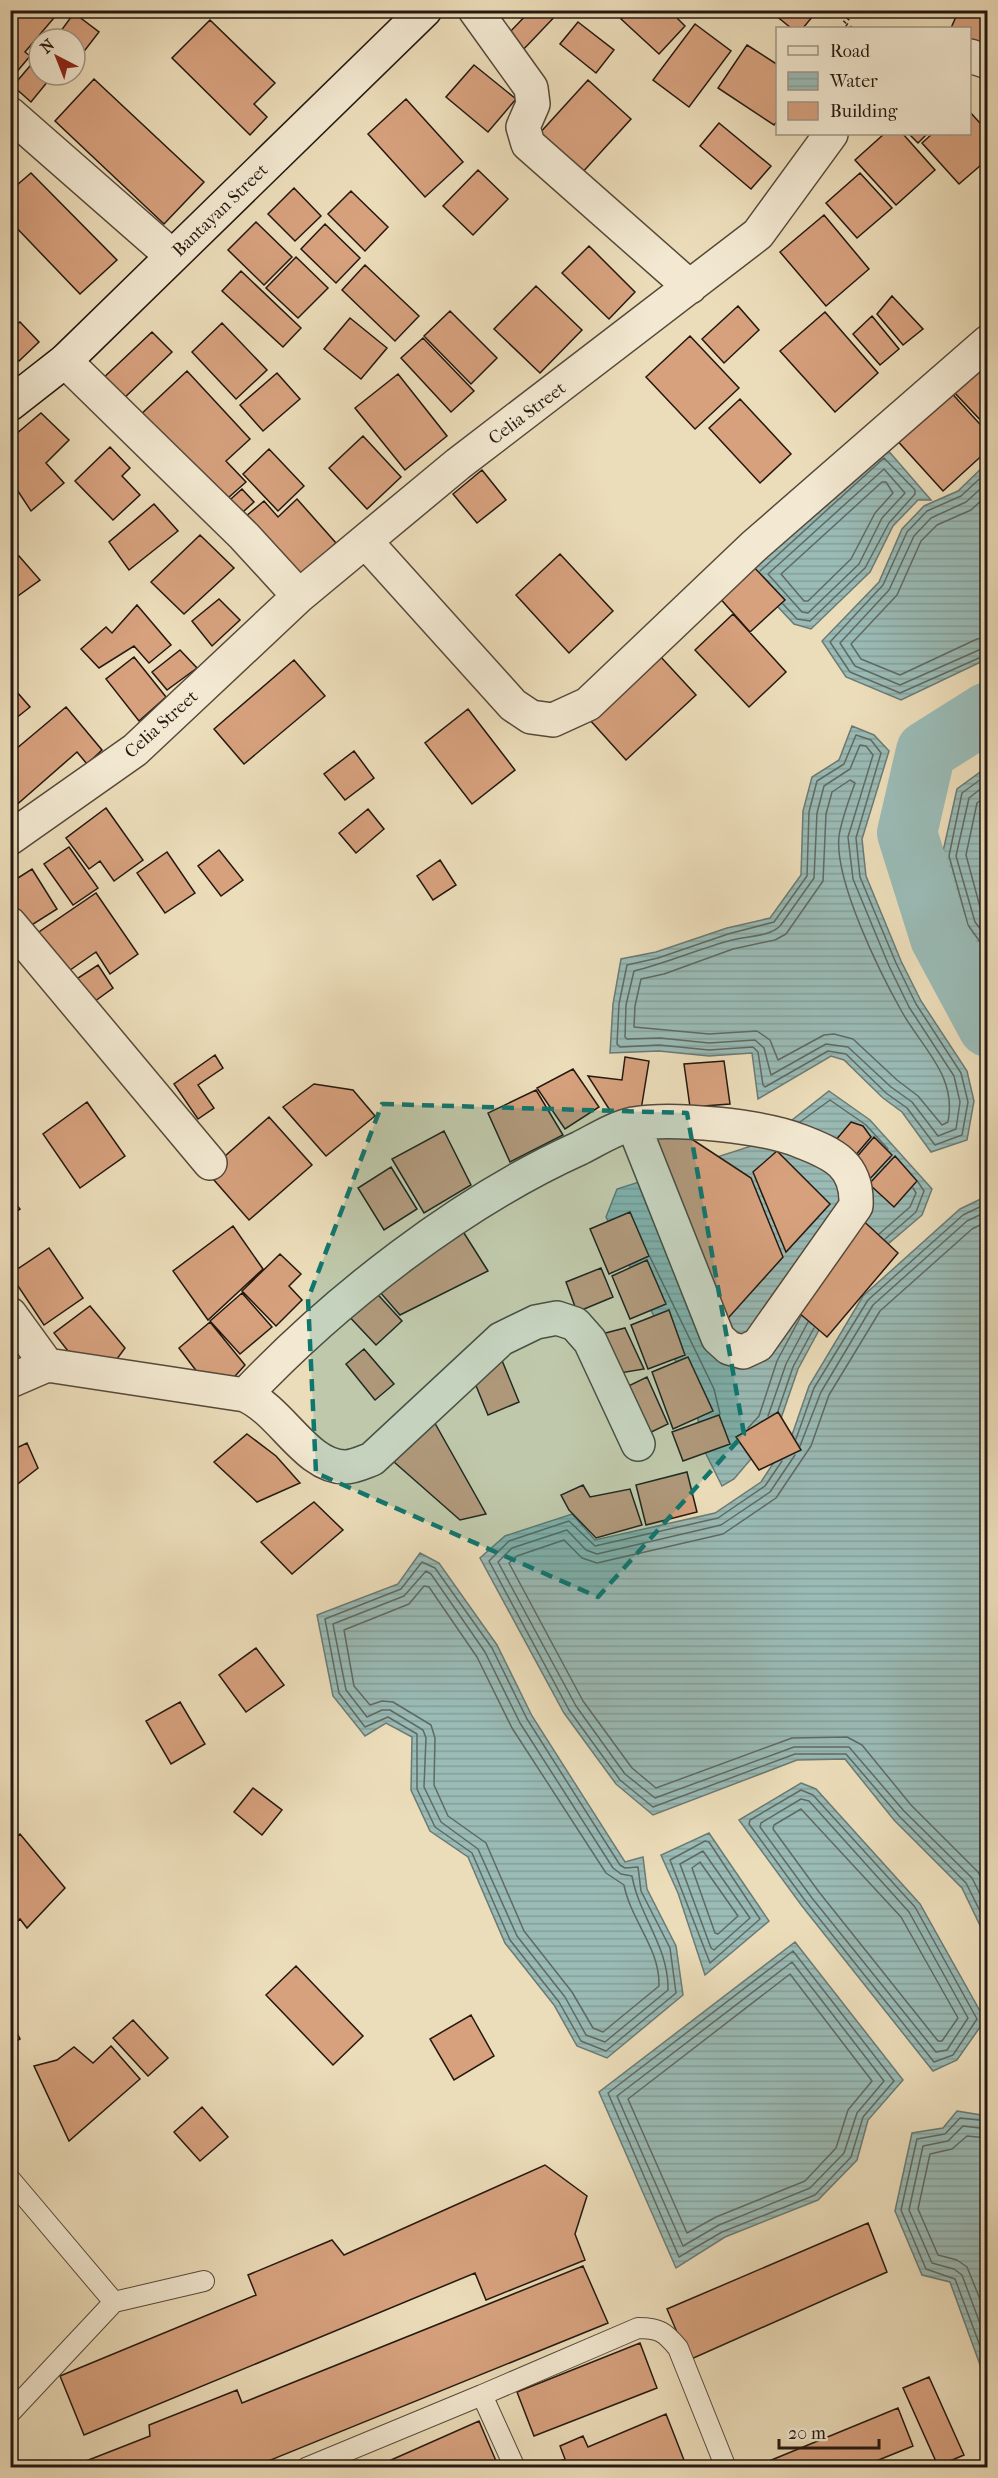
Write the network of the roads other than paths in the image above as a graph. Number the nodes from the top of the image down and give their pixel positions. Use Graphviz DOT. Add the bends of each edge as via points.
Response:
graph roads {
  1 [pos="424,10"];
  2 [pos="475,10"];
  3 [pos="971,57"];
  4 [pos="987,62"];
  5 [pos="10,114"];
  6 [pos="830,135"];
  7 [pos="172,256"];
  8 [pos="690,287"];
  9 [pos="987,342"];
  10 [pos="65,361"];
  11 [pos="10,404"];
  12 [pos="366,542"];
  13 [pos="300,596"];
  14 [pos="10,838"];
  15 [pos="10,924"];
  16 [pos="633,1124"];
  17 [pos="210,1163"];
  18 [pos="10,1314"];
  19 [pos="47,1365"];
  20 [pos="10,1381"];
  21 [pos="245,1395"];
  22 [pos="638,1444"];
  23 [pos="10,2178"];
  24 [pos="204,2281"];
  25 [pos="114,2302"];
  26 [pos="482,2395"];
  27 [pos="10,2413"];
  28 [pos="306,2468"];
  29 [pos="515,2468"];
  30 [pos="726,2468"];
  1 -- 7 [label="street, Bantayan Street"];
  2 -- 8 [label="street" via="531,88 533,104 523,127 528,144"];
  3 -- 4 [label="street"];
  5 -- 7 [label="street"];
  6 -- 8 [label="street, Celia Street" via="758,234"];
  7 -- 10 [label="street, Bantayan Street"];
  8 -- 12 [label="street, Celia Street" via="458,464"];
  9 -- 12 [label="street" via="754,546 588,704 553,720 531,717 513,705"];
  10 -- 11 [label="street, Bantayan Street"];
  10 -- 13 [label="street"];
  12 -- 13 [label="street, Celia Street"];
  13 -- 14 [label="street, Celia Street" via="135,750"];
  15 -- 17 [label="street"];
  16 -- 16 [label="street" via="688,1121 788,1136 831,1153 849,1170 857,1189 856,1206 758,1345 743,1352 729,1348 718,1338"];
  16 -- 21 [label="street" via="540,1166 432,1235 345,1300"];
  18 -- 19 [label="street"];
  19 -- 20 [label="street"];
  19 -- 21 [label="street"];
  21 -- 22 [label="street" via="267,1407 307,1450 328,1465 348,1467 372,1459 501,1339 536,1322 557,1318 575,1324 590,1341"];
  23 -- 25 [label="lane"];
  24 -- 25 [label="lane"];
  25 -- 27 [label="lane"];
  26 -- 28 [label="lane"];
  26 -- 29 [label="lane"];
  26 -- 30 [label="lane" via="638,2328 656,2328 666,2333 678,2348"];
}
